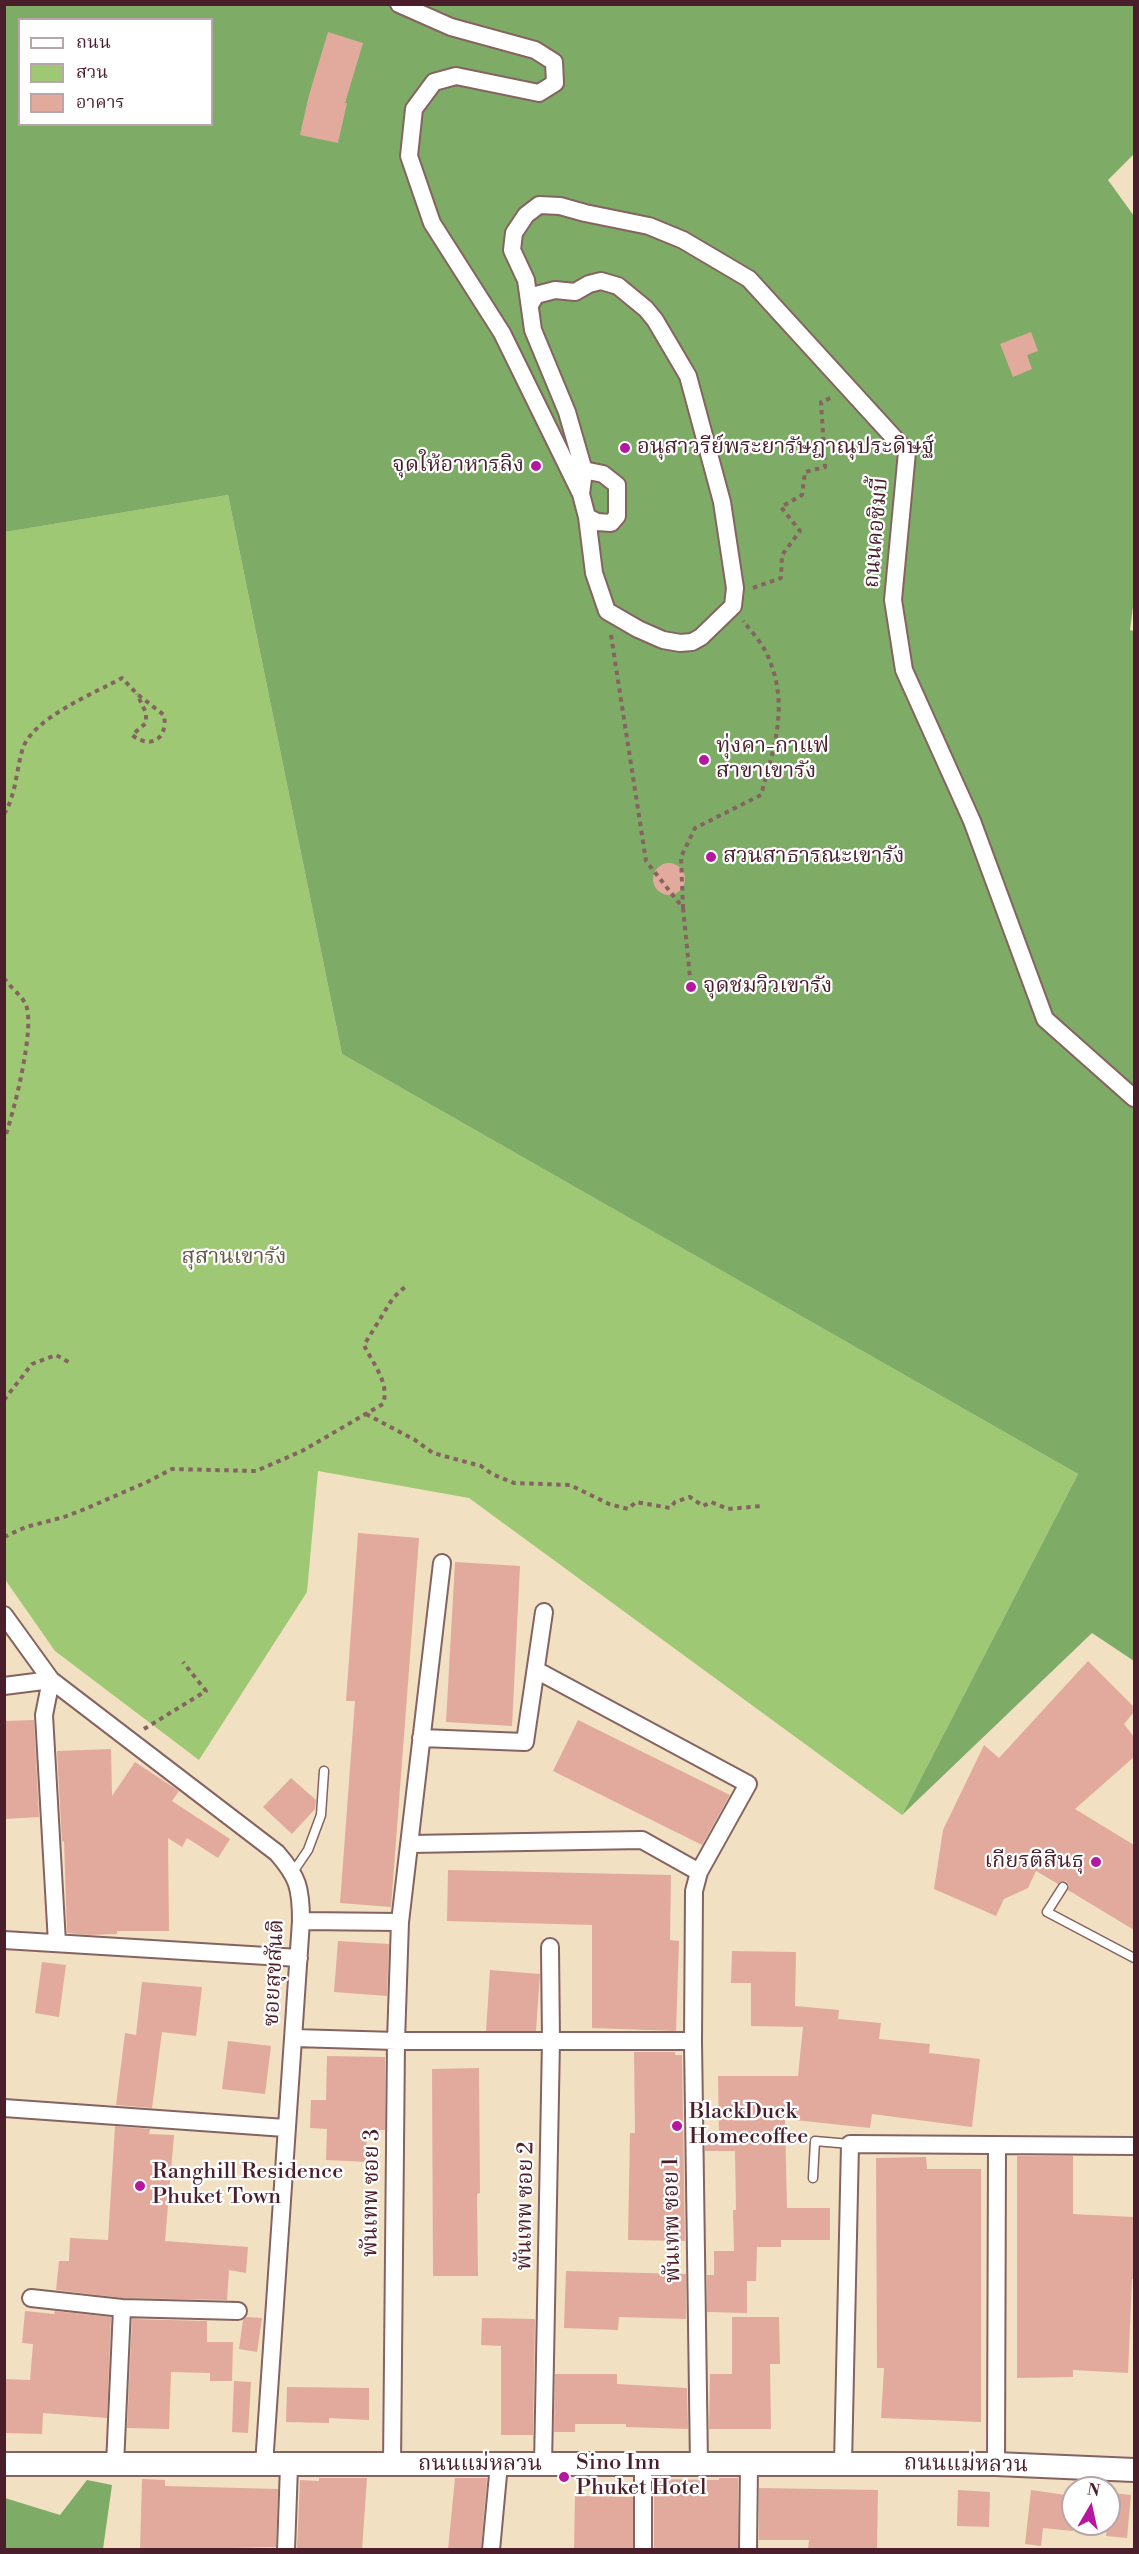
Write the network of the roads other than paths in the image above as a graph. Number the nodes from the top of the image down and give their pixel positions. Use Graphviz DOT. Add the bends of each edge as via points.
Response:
graph roads {
  1 [pos="399,4"];
  2 [pos="526,280"];
  3 [pos="555,290"];
  4 [pos="530,305"];
  5 [pos="576,469"];
  6 [pos="587,517"];
  7 [pos="1134,1098"];
  8 [pos="442,1563"];
  9 [pos="544,1612"];
  10 [pos="4,1615"];
  11 [pos="536,1670"];
  12 [pos="51,1680"];
  13 [pos="4,1686"];
  14 [pos="421,1738"];
  15 [pos="324,1771"];
  16 [pos="410,1844"];
  17 [pos="293,1872"];
  18 [pos="699,1872"];
  19 [pos="1063,1887"];
  20 [pos="301,1921"];
  21 [pos="400,1922"];
  22 [pos="4,1940"];
  23 [pos="57,1943"];
  24 [pos="550,1947"];
  25 [pos="298,1958"];
  26 [pos="1134,1958"];
  27 [pos="294,2038"];
  28 [pos="396,2041"];
  29 [pos="551,2041"];
  30 [pos="693,2041"];
  31 [pos="4,2108"];
  32 [pos="285,2128"];
  33 [pos="850,2144"];
  34 [pos="997,2145"];
  35 [pos="1134,2146"];
  36 [pos="813,2178"];
  37 [pos="31,2298"];
  38 [pos="122,2308"];
  39 [pos="238,2311"];
  40 [pos="4,2464"];
  41 [pos="115,2464"];
  42 [pos="499,2464"];
  43 [pos="843,2464"];
  44 [pos="996,2464"];
  45 [pos="264,2465"];
  46 [pos="392,2465"];
  47 [pos="543,2465"];
  48 [pos="643,2465"];
  49 [pos="699,2465"];
  50 [pos="289,2466"];
  51 [pos="749,2466"];
  52 [pos="1134,2470"];
  53 [pos="286,2550"];
  54 [pos="491,2550"];
  55 [pos="643,2550"];
  56 [pos="748,2550"];
  1 -- 5 [label="street" via="451,27 535,50 554,62 555,83 539,93 456,76 434,82 414,109 409,156 432,223 502,333"];
  2 -- 3 [label="street"];
  2 -- 4 [label="street"];
  2 -- 7 [label="street, ถนนคอซิมบี้" via="512,250 514,233 526,215 539,205 649,226 683,240 749,279 907,452 893,600 904,670 972,821 1045,1019"];
  3 -- 4 [label="street" via="536,295"];
  3 -- 6 [label="street" via="575,292 601,281 618,286 655,320 688,376 722,502 735,588 733,606 701,637 680,643 646,633 607,611 594,573"];
  4 -- 5 [label="street" via="533,330 567,412"];
  5 -- 6 [label="street"];
  5 -- 6 [label="street" via="603,474 617,485 617,516 611,523"];
  8 -- 14 [label="street, พันเทพ ซอย 3"];
  9 -- 11 [label="street"];
  10 -- 12 [label="street, ซอยสุขสันติ"];
  11 -- 14 [label="street" via="525,1742"];
  11 -- 18 [label="street, พันเทพ ซอย 1" via="748,1784"];
  12 -- 13 [label="street"];
  12 -- 17 [label="street, ซอยสุขสันติ" via="277,1853"];
  12 -- 23 [label="street" via="44,1715"];
  14 -- 16 [label="street, พันเทพ ซอย 3"];
  15 -- 17 [label="lane" via="321,1815 308,1850"];
  16 -- 18 [label="street" via="642,1840"];
  16 -- 21 [label="street, พันเทพ ซอย 3"];
  17 -- 20 [label="street, ซอยสุขสันติ" via="301,1899"];
  18 -- 30 [label="street, พันเทพ ซอย 1" via="694,1891"];
  19 -- 26 [label="lane" via="1047,1912"];
  20 -- 21 [label="street"];
  20 -- 25 [label="street, ซอยสุขสันติ"];
  21 -- 28 [label="street, พันเทพ ซอย 3"];
  22 -- 23 [label="street"];
  23 -- 25 [label="street"];
  24 -- 29 [label="street, พันเทพ ซอย 2"];
  25 -- 27 [label="street, ซอยสุขสันติ"];
  27 -- 28 [label="street"];
  27 -- 32 [label="street, ซอยสุขสันติ"];
  28 -- 29 [label="street"];
  28 -- 46 [label="street, พันเทพ ซอย 3"];
  29 -- 30 [label="street"];
  29 -- 47 [label="street, พันเทพ ซอย 2"];
  30 -- 49 [label="street, พันเทพ ซอย 1"];
  31 -- 32 [label="street"];
  32 -- 45 [label="street, ซอยสุขสันติ"];
  33 -- 34 [label="street"];
  33 -- 36 [label="lane" via="815,2141"];
  33 -- 43 [label="street"];
  34 -- 35 [label="street"];
  34 -- 44 [label="street"];
  37 -- 38 [label="street"];
  38 -- 39 [label="street"];
  38 -- 41 [label="street"];
  40 -- 41 [label="main road, ถนนแม่หลวน"];
  41 -- 45 [label="main road, ถนนแม่หลวน"];
  42 -- 46 [label="main road, ถนนแม่หลวน"];
  42 -- 47 [label="main road, ถนนแม่หลวน"];
  42 -- 54 [label="street"];
  43 -- 44 [label="main road, ถนนแม่หลวน"];
  43 -- 51 [label="main road, ถนนแม่หลวน"];
  44 -- 52 [label="main road, ถนนแม่หลวน"];
  45 -- 50 [label="main road, ถนนแม่หลวน"];
  46 -- 50 [label="main road, ถนนแม่หลวน"];
  47 -- 48 [label="main road, ถนนแม่หลวน"];
  48 -- 49 [label="main road, ถนนแม่หลวน"];
  48 -- 55 [label="street"];
  49 -- 51 [label="main road, ถนนแม่หลวน"];
  50 -- 53 [label="street"];
  51 -- 56 [label="street"];
}
